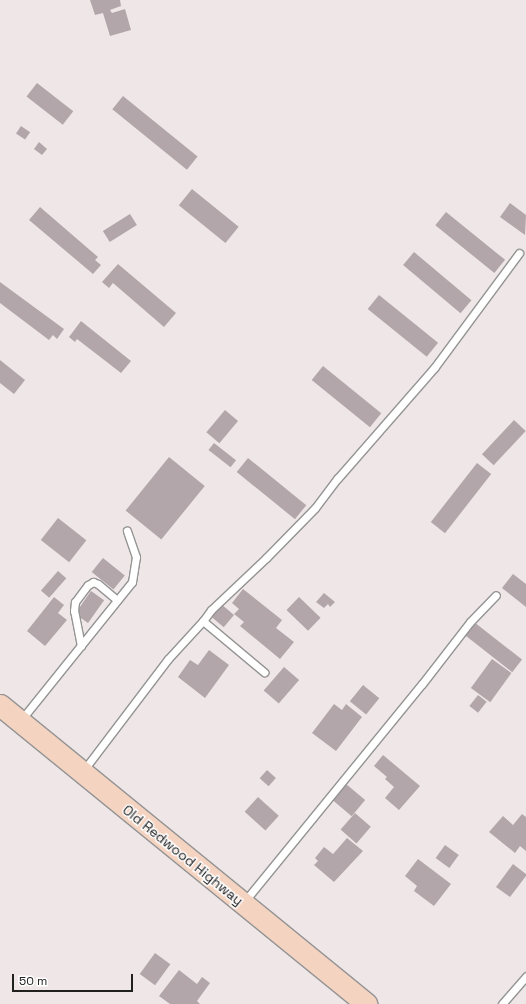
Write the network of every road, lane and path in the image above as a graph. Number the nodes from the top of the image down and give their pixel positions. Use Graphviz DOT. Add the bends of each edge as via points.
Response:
graph roads {
  1 [pos="519,253"];
  2 [pos="127,531"];
  3 [pos="496,595"];
  4 [pos="118,600"];
  5 [pos="203,621"];
  6 [pos="81,646"];
  7 [pos="264,672"];
  8 [pos="0,705"];
  9 [pos="20,722"];
  10 [pos="82,773"];
  11 [pos="243,904"];
  12 [pos="526,976"];
  13 [pos="366,1004"];
  14 [pos="502,1004"];
  1 -- 5 [label="lane" via="434,368 315,508 222,598"];
  2 -- 4 [label="lane" via="136,557 132,582"];
  3 -- 11 [label="lane" via="470,622"];
  4 -- 6 [label="lane"];
  4 -- 6 [label="lane" via="98,584 93,582 88,585 75,602 74,611"];
  5 -- 7 [label="lane"];
  5 -- 10 [label="lane" via="168,659"];
  6 -- 9 [label="lane"];
  8 -- 9 [label="main road, Old Redwood Highway"];
  9 -- 10 [label="main road, Old Redwood Highway"];
  10 -- 11 [label="main road, Old Redwood Highway"];
  11 -- 13 [label="main road, Old Redwood Highway"];
  12 -- 14 [label="lane"];
}
